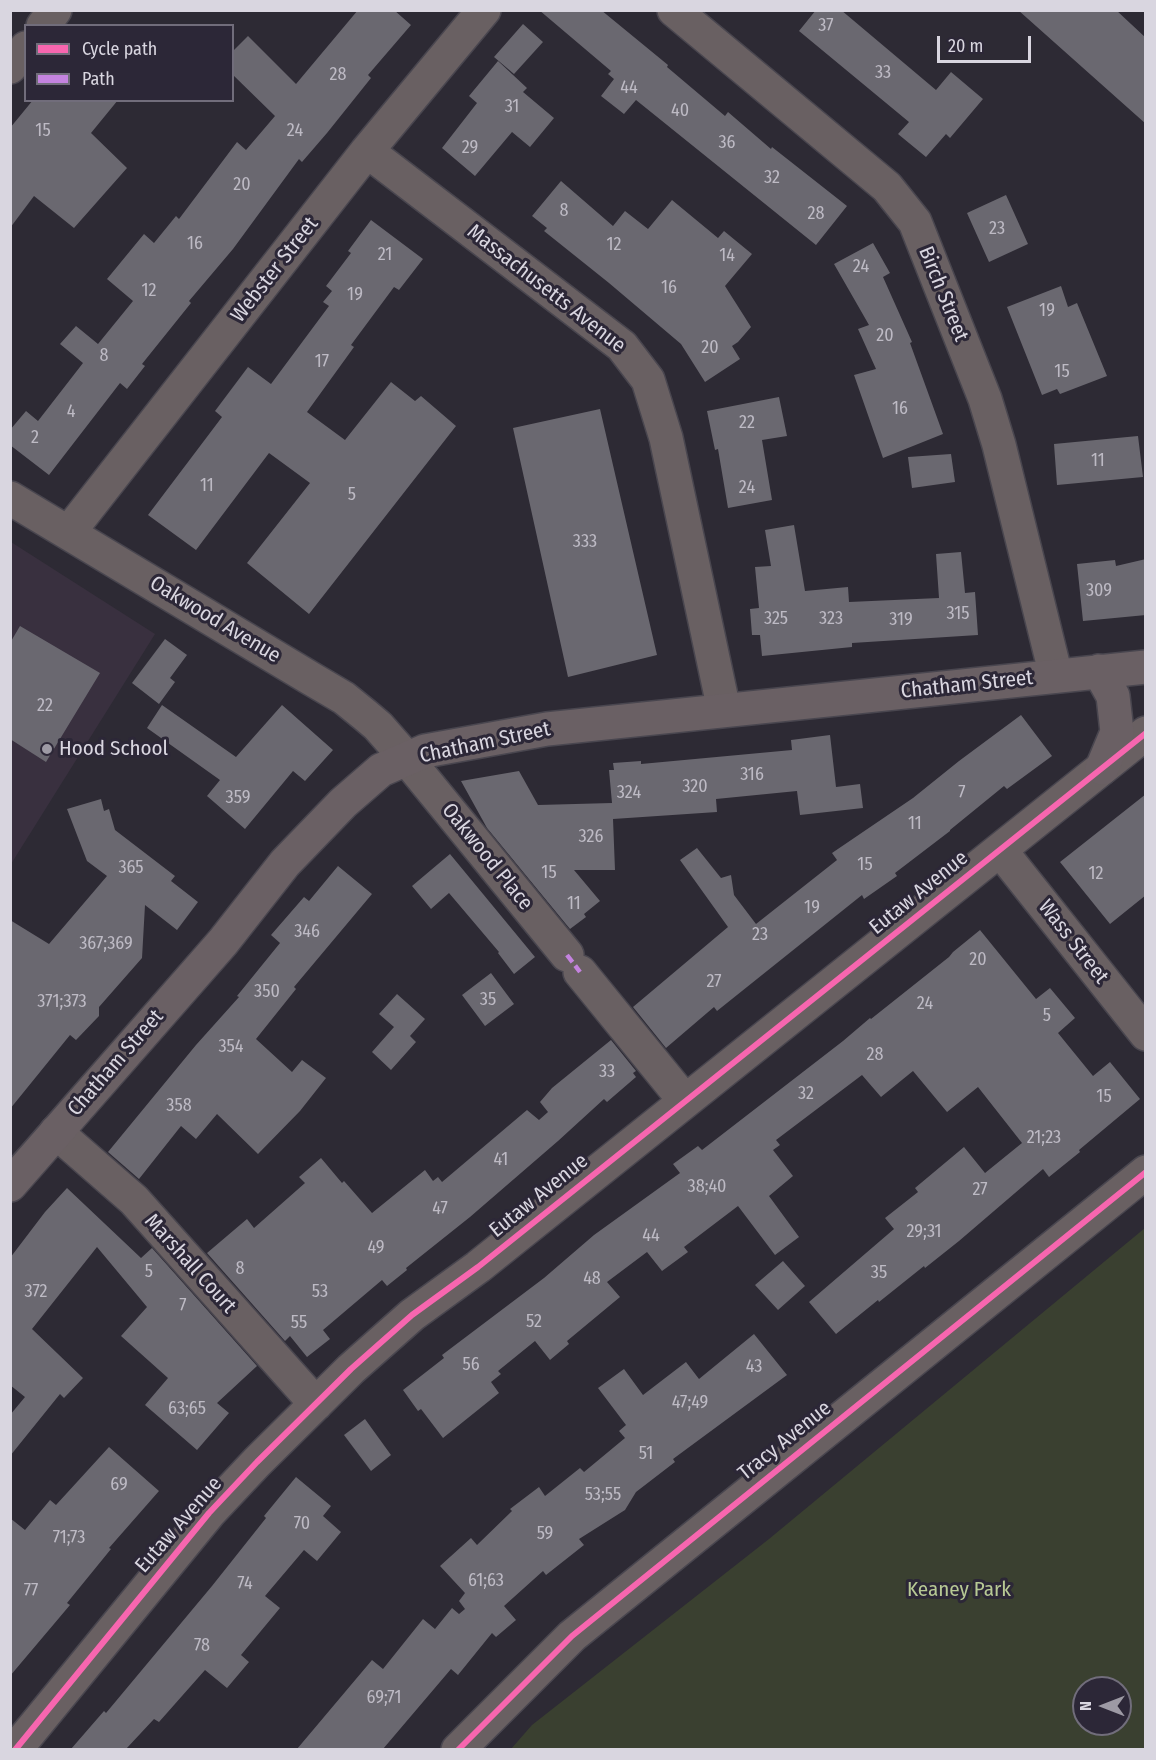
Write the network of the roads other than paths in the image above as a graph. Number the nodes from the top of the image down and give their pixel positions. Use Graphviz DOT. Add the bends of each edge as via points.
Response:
graph roads {
  1 [pos="55,10"];
  2 [pos="484,10"];
  3 [pos="674,10"];
  4 [pos="44,24"];
  5 [pos="24,50"];
  6 [pos="10,67"];
  7 [pos="367,151"];
  8 [pos="10,498"];
  9 [pos="69,532"];
  10 [pos="1146,667"];
  11 [pos="1099,671"];
  12 [pos="1056,676"];
  13 [pos="724,710"];
  14 [pos="1146,734"];
  15 [pos="407,759"];
  16 [pos="1102,768"];
  17 [pos="1000,850"];
  18 [pos="1146,1034"];
  19 [pos="685,1101"];
  20 [pos="56,1132"];
  21 [pos="1146,1172"];
  22 [pos="10,1185"];
  23 [pos="316,1404"];
  24 [pos="15,1749"];
  25 [pos="458,1749"];
  1 -- 4 [label="street"];
  2 -- 7 [label="street, Webster Street"];
  3 -- 12 [label="street, Birch Street" via="887,187 915,222 986,399"];
  5 -- 6 [label="street"];
  7 -- 9 [label="street, Webster Street"];
  7 -- 13 [label="street, Massachusetts Avenue" via="622,346 648,380 666,438"];
  8 -- 9 [label="street, Oakwood Avenue"];
  9 -- 15 [label="street, Oakwood Avenue" via="344,698 378,726"];
  10 -- 11 [label="main road, Chatham Street"];
  11 -- 12 [label="main road, Chatham Street"];
  11 -- 16 [label="main road" via="1113,696 1117,732"];
  12 -- 13 [label="main road, Chatham Street"];
  13 -- 15 [label="main road, Chatham Street" via="547,729 425,751"];
  14 -- 16 [label="street, Eutaw Avenue"];
  15 -- 19 [label="street, Oakwood Place"];
  15 -- 20 [label="main road, Chatham Street" via="381,770 285,863 223,942"];
  16 -- 17 [label="street, Eutaw Avenue"];
  17 -- 18 [label="street, Wass Street"];
  17 -- 19 [label="street, Eutaw Avenue"];
  19 -- 23 [label="street, Eutaw Avenue" via="412,1316"];
  20 -- 22 [label="main road, Chatham Street"];
  20 -- 23 [label="street, Marshall Court" via="134,1200"];
  21 -- 25 [label="street, Tracy Avenue" via="572,1636"];
  23 -- 24 [label="street, Eutaw Avenue" via="209,1513"];
}
